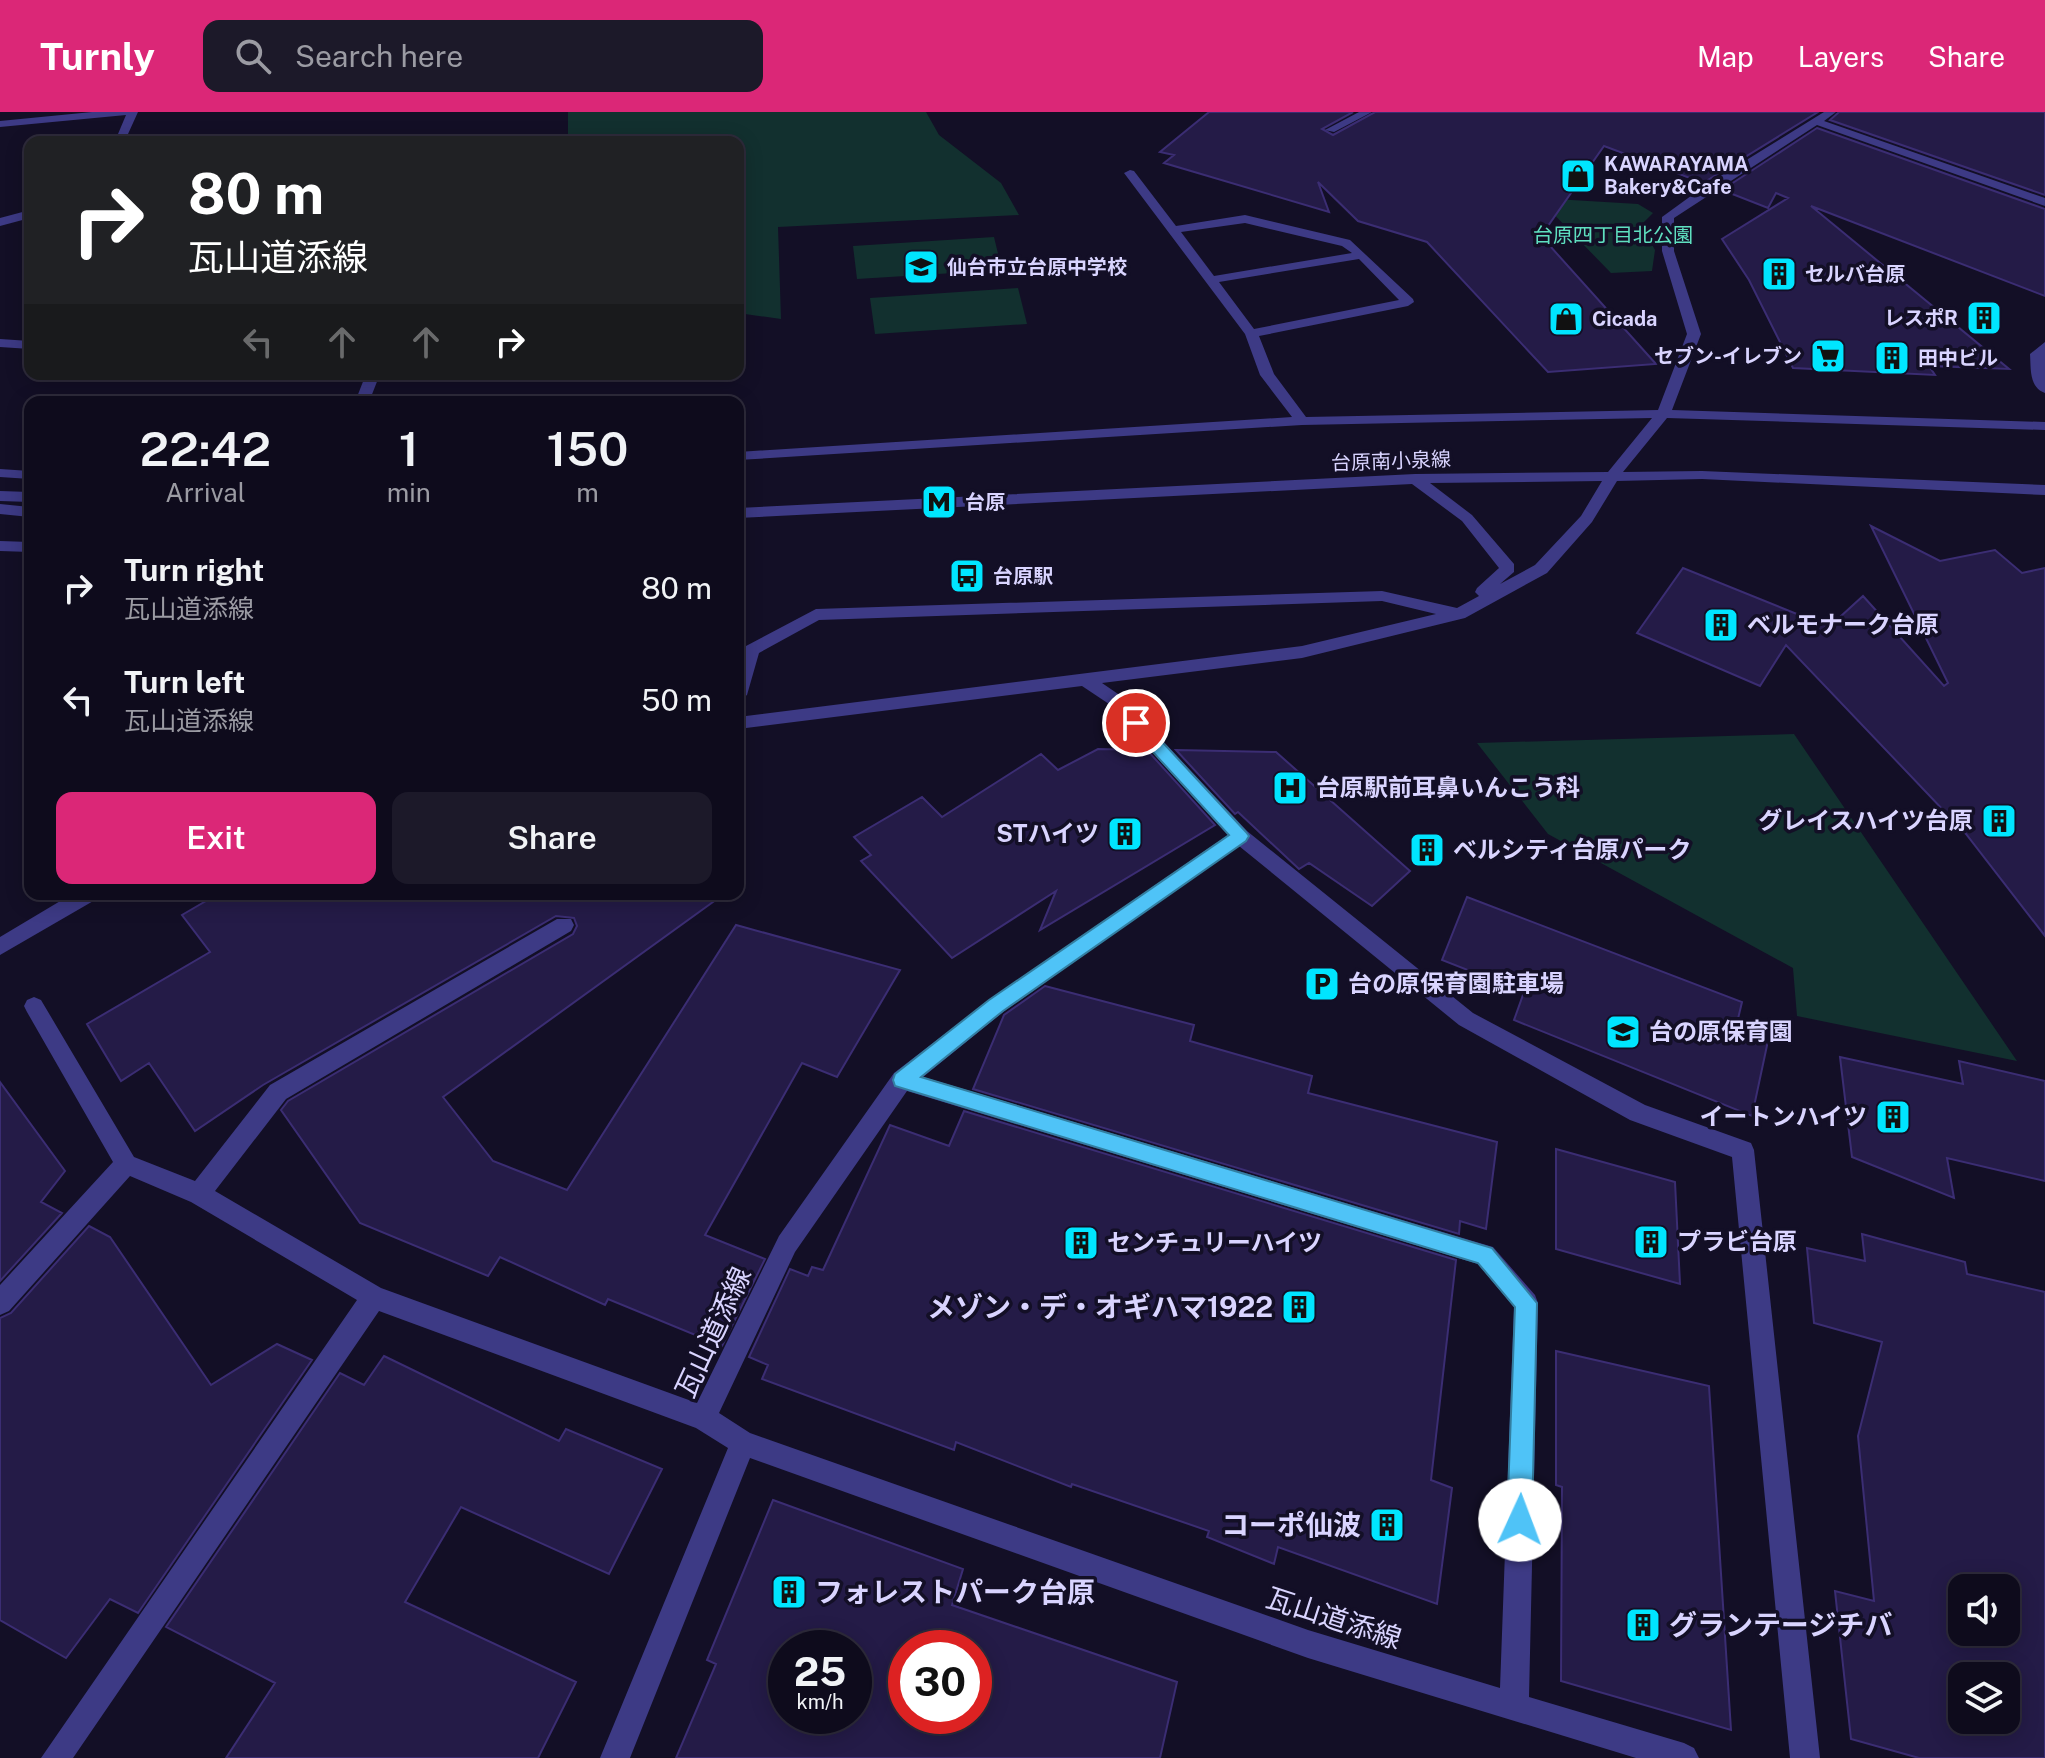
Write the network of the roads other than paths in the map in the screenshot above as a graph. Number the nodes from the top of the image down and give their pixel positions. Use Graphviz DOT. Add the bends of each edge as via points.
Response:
graph roads {
  1 [pos="126,112"];
  2 [pos="133,112"];
  3 [pos="1367,112"];
  4 [pos="1831,112"];
  5 [pos="1815,121"];
  6 [pos="0,124"];
  7 [pos="1330,130"];
  8 [pos="123,134"];
  9 [pos="1130,173"];
  10 [pos="2045,202"];
  11 [pos="24,216"];
  12 [pos="0,222"];
  13 [pos="1172,230"];
  14 [pos="1362,255"];
  15 [pos="1210,280"];
  16 [pos="1251,334"];
  17 [pos="0,343"];
  18 [pos="24,345"];
  19 [pos="2045,346"];
  20 [pos="2045,389"];
  21 [pos="1663,414"];
  22 [pos="1302,421"];
  23 [pos="2045,426"];
  24 [pos="744,456"];
  25 [pos="0,473"];
  26 [pos="24,475"];
  27 [pos="1612,476"];
  28 [pos="1415,479"];
  29 [pos="2045,490"];
  30 [pos="0,496"];
  31 [pos="24,497"];
  32 [pos="0,509"];
  33 [pos="24,511"];
  34 [pos="744,513"];
  35 [pos="0,546"];
  36 [pos="24,547"];
  37 [pos="1459,614"];
  38 [pos="744,676"];
  39 [pos="1084,679"];
  40 [pos="744,722"];
  41 [pos="1240,836"];
  42 [pos="78,900"];
  43 [pos="564,925"];
  44 [pos="0,947"];
  45 [pos="34,1006"];
  46 [pos="902,1080"];
  47 [pos="126,1164"];
  48 [pos="199,1194"];
  49 [pos="374,1297"];
  50 [pos="0,1303"];
  51 [pos="703,1418"];
  52 [pos="743,1443"];
  53 [pos="1514,1706"];
  54 [pos="1651,1753"];
  55 [pos="56,1758"];
  56 [pos="615,1758"];
  57 [pos="1684,1758"];
  58 [pos="1805,1758"];
  1 -- 6 [label="street"];
  2 -- 8 [label="street"];
  3 -- 7 [label="street"];
  4 -- 5 [label="street"];
  5 -- 10 [label="street"];
  5 -- 21 [label="street" via="1668,217 1668,251 1694,334"];
  9 -- 13 [label="street"];
  11 -- 12 [label="street"];
  13 -- 14 [label="street" via="1245,219 1346,243"];
  13 -- 15 [label="street"];
  14 -- 15 [label="street"];
  14 -- 16 [label="street" via="1408,302"];
  15 -- 16 [label="street"];
  16 -- 22 [label="street" via="1267,375"];
  17 -- 18 [label="street"];
  19 -- 20 [label="street" via="2037,354 2039,381"];
  21 -- 22 [label="street"];
  21 -- 23 [label="street"];
  21 -- 27 [label="street"];
  22 -- 24 [label="street"];
  25 -- 26 [label="street"];
  27 -- 28 [label="street, 台原南小泉線"];
  27 -- 29 [label="street, 台原南小泉線"];
  27 -- 37 [label="street" via="1587,519 1541,569"];
  28 -- 34 [label="street, 台原南小泉線"];
  28 -- 37 [label="street" via="1467,518 1508,568"];
  30 -- 31 [label="street"];
  32 -- 33 [label="street"];
  35 -- 36 [label="street"];
  37 -- 38 [label="street" via="1382,596 816,615 752,650"];
  37 -- 39 [label="street" via="1302,652"];
  39 -- 40 [label="street"];
  39 -- 41 [label="street" via="1115,700"];
  41 -- 46 [label="street, 瓦山道添線" via="996,1006"];
  41 -- 58 [label="street" via="1466,1019 1638,1113 1743,1150"];
  42 -- 44 [label="street"];
  43 -- 48 [label="street" via="278,1092"];
  45 -- 47 [label="street"];
  46 -- 51 [label="street, 瓦山道添線" via="787,1244"];
  46 -- 53 [label="street" via="1485,1255 1526,1303"];
  47 -- 48 [label="street"];
  47 -- 50 [label="street"];
  48 -- 49 [label="street"];
  49 -- 51 [label="street"];
  49 -- 55 [label="street"];
  51 -- 52 [label="street, 瓦山道添線"];
  52 -- 53 [label="street, 瓦山道添線" via="1308,1644"];
  52 -- 56 [label="street"];
  53 -- 54 [label="street, 瓦山道添線"];
  54 -- 57 [label="street, 瓦山道添線"];
}
